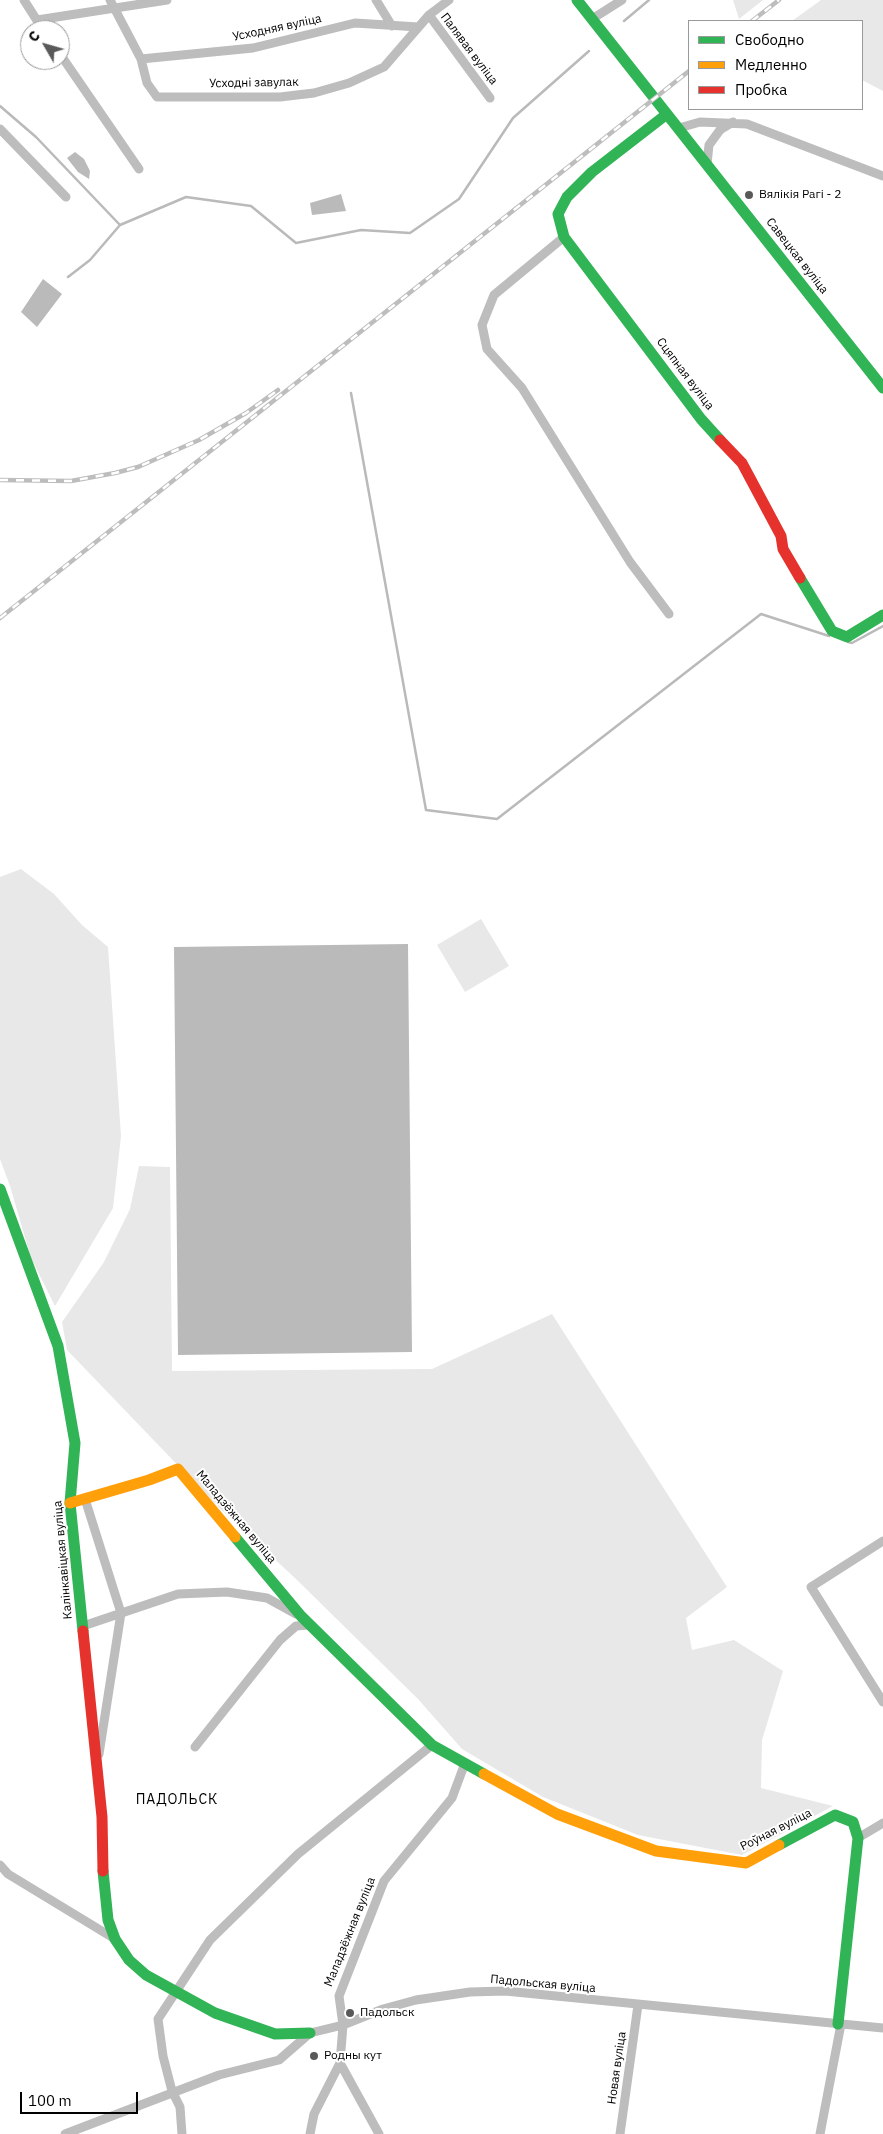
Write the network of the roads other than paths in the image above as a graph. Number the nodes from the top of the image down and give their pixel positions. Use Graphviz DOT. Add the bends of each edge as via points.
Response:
graph roads {
  1 [pos="24,0"];
  2 [pos="110,0"];
  3 [pos="167,0"];
  4 [pos="376,0"];
  5 [pos="448,0"];
  6 [pos="576,0"];
  7 [pos="622,0"];
  8 [pos="114,9"];
  9 [pos="429,15"];
  10 [pos="592,19"];
  11 [pos="37,20"];
  12 [pos="392,26"];
  13 [pos="418,27"];
  14 [pos="141,59"];
  15 [pos="70,69"];
  16 [pos="490,98"];
  17 [pos="667,114"];
  18 [pos="733,122"];
  19 [pos="679,128"];
  20 [pos="0,129"];
  21 [pos="706,164"];
  22 [pos="139,169"];
  23 [pos="883,176"];
  24 [pos="66,197"];
  25 [pos="564,237"];
  26 [pos="883,388"];
  27 [pos="669,614"];
  28 [pos="883,615"];
  29 [pos="0,1189"];
  30 [pos="85,1499"];
  31 [pos="70,1503"];
  32 [pos="883,1541"];
  33 [pos="121,1613"];
  34 [pos="300,1616"];
  35 [pos="309,1625"];
  36 [pos="82,1626"];
  37 [pos="883,1702"];
  38 [pos="432,1745"];
  39 [pos="195,1747"];
  40 [pos="465,1763"];
  41 [pos="97,1770"];
  42 [pos="883,1823"];
  43 [pos="858,1838"];
  44 [pos="0,1865"];
  45 [pos="115,1939"];
  46 [pos="177,1992"];
  47 [pos="638,2005"];
  48 [pos="840,2024"];
  49 [pos="343,2025"];
  50 [pos="883,2028"];
  51 [pos="310,2033"];
  52 [pos="340,2063"];
  53 [pos="172,2091"];
  54 [pos="64,2134"];
  55 [pos="182,2134"];
  56 [pos="310,2134"];
  57 [pos="379,2134"];
  58 [pos="620,2134"];
  59 [pos="820,2134"];
  1 -- 11 [label="street"];
  2 -- 8 [label="street"];
  3 -- 8 [label="street"];
  4 -- 12 [label="street"];
  5 -- 9 [label="street, Усходні завулак"];
  6 -- 10 [label="street, Савецкая вуліца"];
  7 -- 10 [label="street"];
  8 -- 11 [label="street"];
  8 -- 14 [label="street"];
  9 -- 13 [label="street, Усходні завулак"];
  9 -- 16 [label="street, Палявая вуліца"];
  10 -- 17 [label="street, Савецкая вуліца"];
  12 -- 13 [label="street, Усходняя вуліца"];
  12 -- 14 [label="street, Усходняя вуліца" via="355,24 253,48"];
  13 -- 14 [label="street, Усходні завулак" via="384,67 349,83 314,93 280,97 157,97 147,83"];
  15 -- 22 [label="street"];
  17 -- 19 [label="street, Савецкая вуліца"];
  17 -- 25 [label="street, Сцяпная вуліца" via="592,172 567,197 558,214"];
  18 -- 19 [label="street" via="700,122"];
  18 -- 21 [label="street" via="720,130 710,145"];
  18 -- 23 [label="street" via="747,124"];
  19 -- 21 [label="street, Савецкая вуліца"];
  20 -- 24 [label="street"];
  21 -- 26 [label="street, Савецкая вуліца"];
  25 -- 27 [label="street" via="494,295 482,325 487,349 522,388 630,562"];
  25 -- 28 [label="street, Сцяпная вуліца" via="701,418 742,463 781,536 783,549 832,631 847,637"];
  29 -- 31 [label="street, Калінкавіцкая вуліца" via="58,1346 75,1443"];
  30 -- 31 [label="street"];
  30 -- 33 [label="street"];
  30 -- 34 [label="street, Маладзёжная вуліца" via="178,1469"];
  31 -- 36 [label="street, Калінкавіцкая вуліца"];
  32 -- 37 [label="street" via="811,1587"];
  33 -- 34 [label="street" via="178,1594 227,1592 267,1598"];
  33 -- 36 [label="street"];
  33 -- 41 [label="street"];
  34 -- 35 [label="street, Маладзёжная вуліца"];
  35 -- 38 [label="street, Маладзёжная вуліца"];
  35 -- 39 [label="street" via="296,1626 280,1640"];
  36 -- 41 [label="street, Калінкавіцкая вуліца"];
  38 -- 40 [label="street, Маладзёжная вуліца"];
  38 -- 46 [label="street" via="298,1854 210,1940"];
  40 -- 43 [label="street, Роўная вуліца" via="556,1814 656,1851 746,1863 835,1815 853,1822"];
  40 -- 49 [label="street, Маладзёжная вуліца" via="452,1798 384,1881 339,1996"];
  41 -- 45 [label="street, Калінкавіцкая вуліца" via="102,1817 103,1883 108,1920"];
  42 -- 43 [label="street"];
  43 -- 48 [label="street"];
  44 -- 45 [label="street, Калінкавіцкая вуліца" via="16,1879"];
  45 -- 46 [label="street, Калінкавіцкая вуліца" via="134,1965"];
  46 -- 51 [label="street, Калінкавіцкая вуліца" via="215,2013 275,2034"];
  46 -- 53 [label="street" via="158,2020"];
  47 -- 48 [label="street, Падольская вуліца"];
  47 -- 49 [label="street, Падольская вуліца" via="505,1992 470,1992 416,2000"];
  47 -- 58 [label="street, Новая вуліца"];
  48 -- 50 [label="street, Падольская вуліца"];
  48 -- 59 [label="street"];
  49 -- 51 [label="street, Падольская вуліца"];
  49 -- 52 [label="street, Маладзёжная вуліца"];
  51 -- 53 [label="street, Падольская вуліца" via="279,2060"];
  52 -- 56 [label="street" via="314,2114"];
  52 -- 57 [label="street"];
  53 -- 54 [label="street"];
  53 -- 55 [label="street" via="180,2107"];
}
